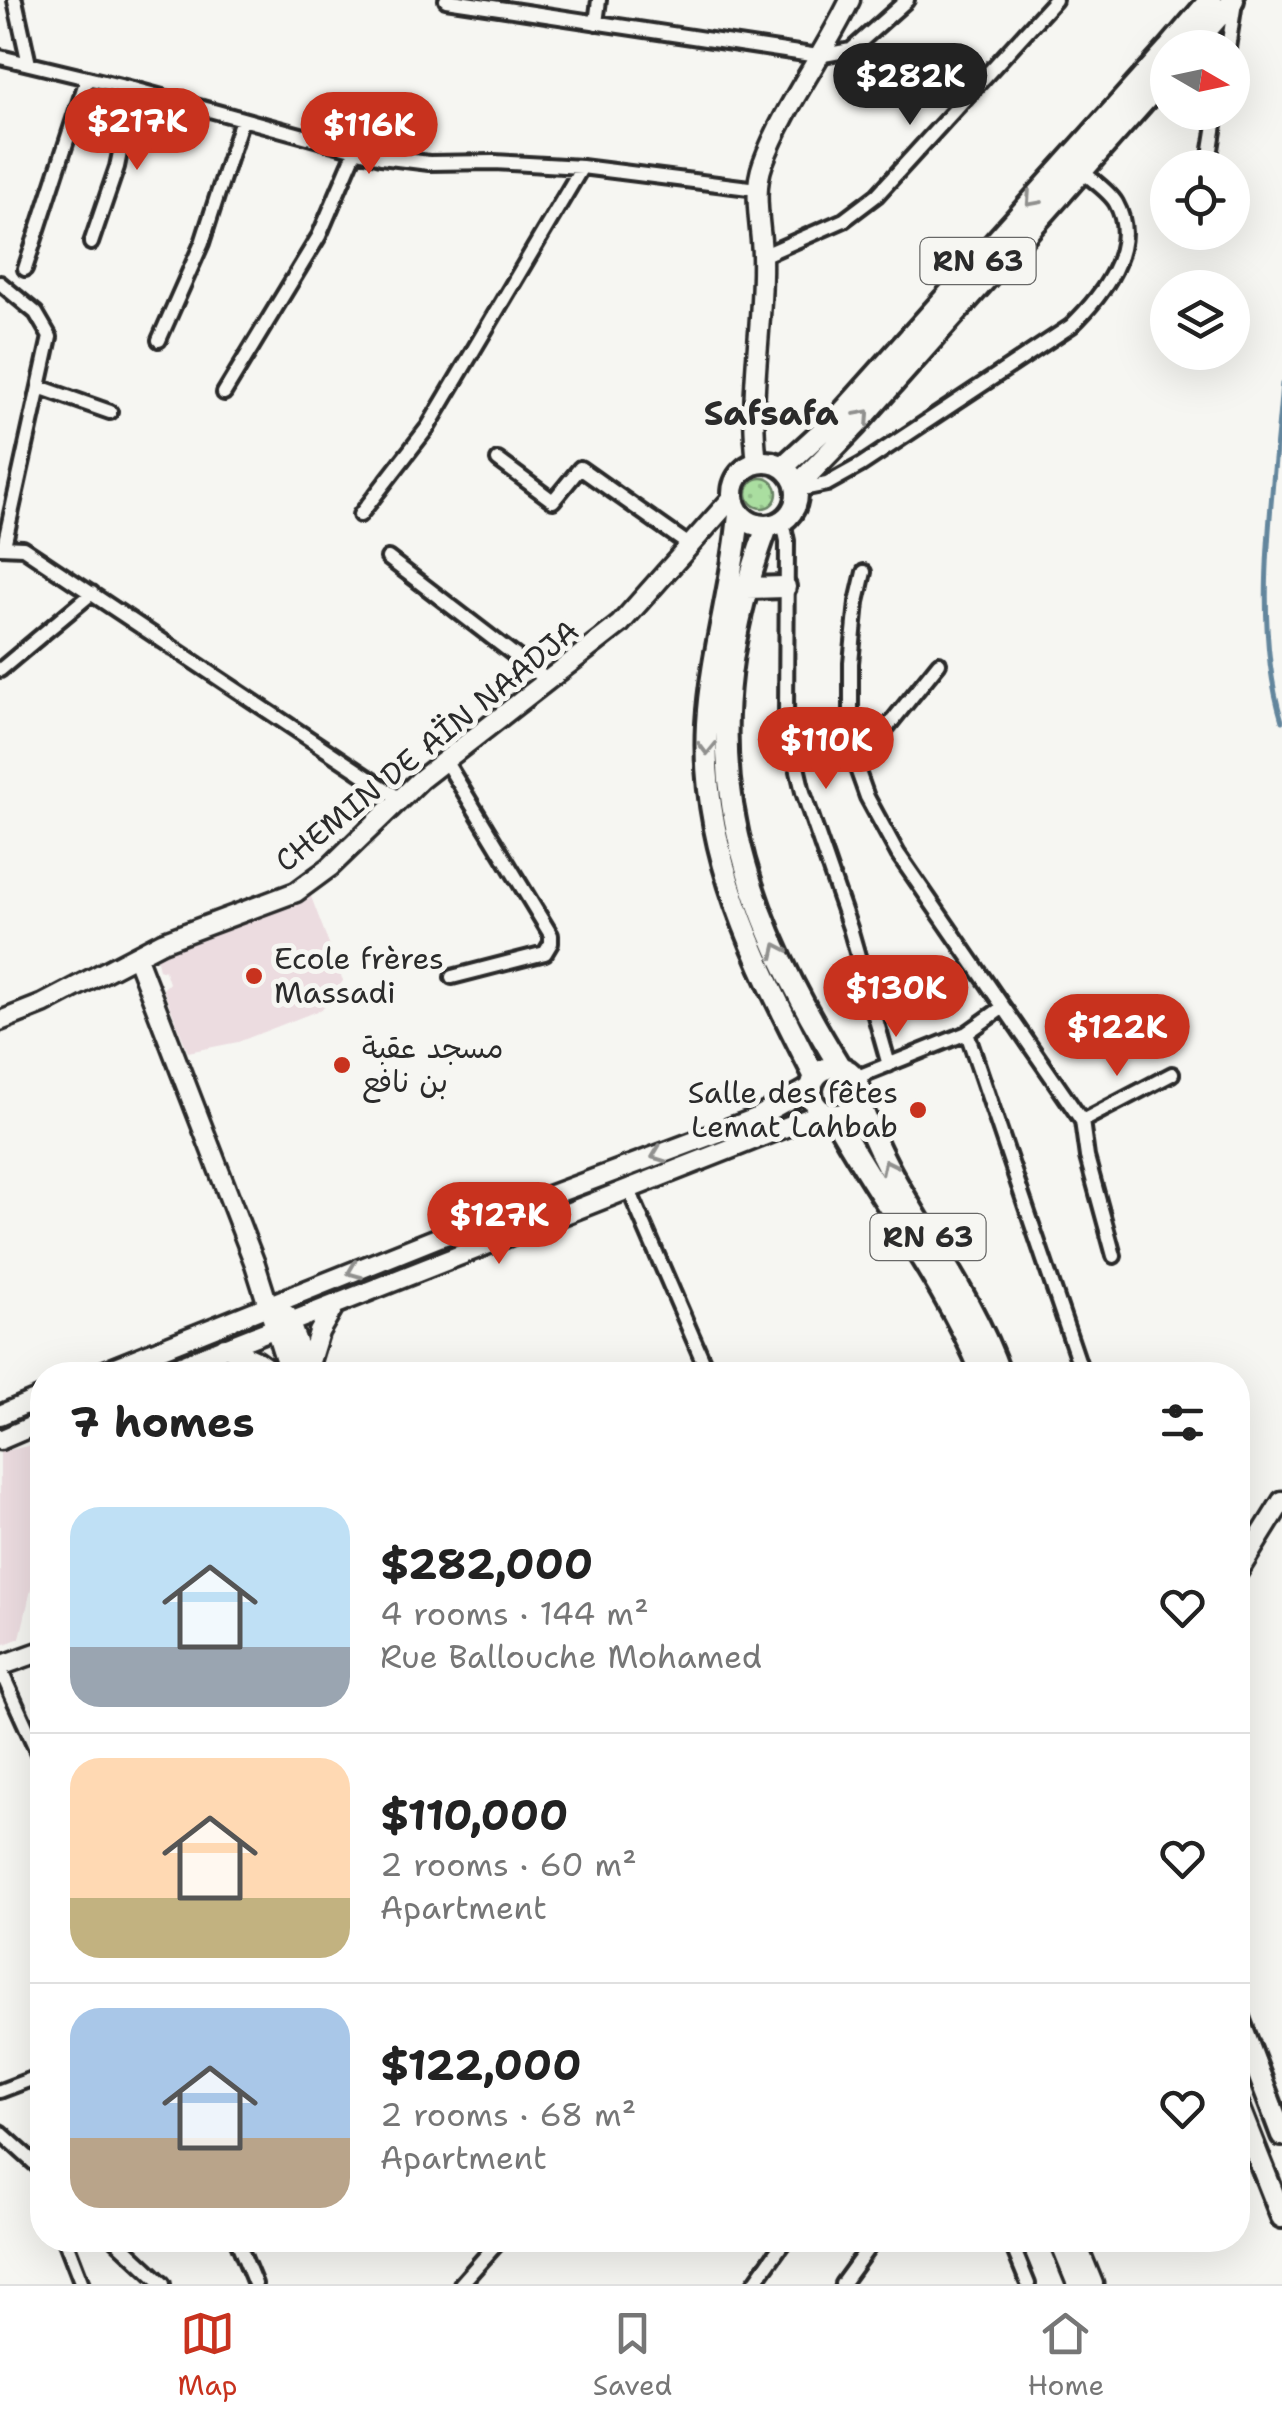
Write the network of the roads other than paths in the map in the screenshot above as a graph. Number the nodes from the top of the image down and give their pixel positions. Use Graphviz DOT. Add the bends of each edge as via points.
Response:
graph roads {
  1 [pos="15,0"];
  2 [pos="446,0"];
  3 [pos="599,0"];
  4 [pos="850,0"];
  5 [pos="906,0"];
  6 [pos="1056,0"];
  7 [pos="1234,0"];
  8 [pos="1206,3"];
  9 [pos="596,23"];
  10 [pos="1183,30"];
  11 [pos="1207,30"];
  12 [pos="1230,30"];
  13 [pos="818,56"];
  14 [pos="0,57"];
  15 [pos="29,64"];
  16 [pos="1150,68"];
  17 [pos="88,79"];
  18 [pos="133,89"];
  19 [pos="1150,94"];
  20 [pos="242,119"];
  21 [pos="354,152"];
  22 [pos="582,168"];
  23 [pos="1082,171"];
  24 [pos="757,190"];
  25 [pos="91,243"];
  26 [pos="762,256"];
  27 [pos="25,269"];
  28 [pos="0,283"];
  29 [pos="158,340"];
  30 [pos="39,387"];
  31 [pos="224,393"];
  32 [pos="110,412"];
  33 [pos="498,460"];
  34 [pos="757,462"];
  35 [pos="784,468"];
  36 [pos="797,488"];
  37 [pos="736,505"];
  38 [pos="360,516"];
  39 [pos="775,524"];
  40 [pos="689,545"];
  41 [pos="2,546"];
  42 [pos="388,558"];
  43 [pos="864,572"];
  44 [pos="785,587"];
  45 [pos="746,588"];
  46 [pos="92,593"];
  47 [pos="940,663"];
  48 [pos="0,670"];
  49 [pos="547,680"];
  50 [pos="446,762"];
  51 [pos="856,766"];
  52 [pos="400,799"];
  53 [pos="137,958"];
  54 [pos="452,977"];
  55 [pos="1002,1008"];
  56 [pos="0,1021"];
  57 [pos="966,1033"];
  58 [pos="889,1065"];
  59 [pos="1172,1074"];
  60 [pos="851,1081"];
  61 [pos="813,1082"];
  62 [pos="829,1114"];
  63 [pos="1082,1121"];
  64 [pos="629,1190"];
  65 [pos="1114,1256"];
  66 [pos="274,1303"];
  67 [pos="333,1308"];
  68 [pos="282,1326"];
  69 [pos="225,1346"];
  70 [pos="127,1362"];
  71 [pos="187,1362"];
  72 [pos="258,1362"];
  73 [pos="297,1362"];
  74 [pos="307,1362"];
  75 [pos="703,1362"];
  76 [pos="977,1362"];
  77 [pos="996,1362"];
  78 [pos="1079,1362"];
  79 [pos="30,1402"];
  80 [pos="0,1415"];
  81 [pos="30,1427"];
  82 [pos="0,1440"];
  83 [pos="1282,1501"];
  84 [pos="1250,1553"];
  85 [pos="30,1656"];
  86 [pos="0,1668"];
  87 [pos="30,1735"];
  88 [pos="1250,2050"];
  89 [pos="30,2080"];
  90 [pos="0,2091"];
  91 [pos="0,2132"];
  92 [pos="1250,2136"];
  93 [pos="1282,2136"];
  94 [pos="30,2159"];
  95 [pos="1282,2217"];
  96 [pos="70,2252"];
  97 [pos="129,2252"];
  98 [pos="242,2252"];
  99 [pos="489,2252"];
  100 [pos="777,2252"];
  101 [pos="865,2252"];
  102 [pos="1015,2252"];
  103 [pos="1064,2252"];
  104 [pos="1080,2252"];
  105 [pos="82,2284"];
  106 [pos="163,2284"];
  107 [pos="254,2284"];
  108 [pos="460,2284"];
  109 [pos="754,2284"];
  110 [pos="842,2284"];
  111 [pos="1028,2284"];
  112 [pos="1077,2284"];
  113 [pos="1092,2284"];
  1 -- 15 [label="street"];
  2 -- 9 [label="street"];
  3 -- 9 [label="street"];
  4 -- 13 [label="main road"];
  5 -- 13 [label="street" via="851,50"];
  6 -- 26 [label="street" via="877,195 844,220"];
  7 -- 11 [label="main road"];
  7 -- 12 [label="street"];
  8 -- 10 [label="main road, RN 63"];
  9 -- 13 [label="street"];
  13 -- 24 [label="main road" via="762,165"];
  14 -- 15 [label="street"];
  15 -- 17 [label="street"];
  16 -- 35 [label="main road, RN 63, one-way" via="842,413"];
  17 -- 18 [label="street"];
  17 -- 27 [label="street"];
  18 -- 20 [label="street"];
  18 -- 25 [label="street"];
  19 -- 23 [label="main road, RN 63"];
  20 -- 21 [label="street"];
  20 -- 29 [label="street" via="202,243"];
  21 -- 22 [label="street" via="429,163"];
  21 -- 31 [label="street" via="319,236"];
  22 -- 24 [label="street"];
  22 -- 38 [label="street" via="428,428"];
  36 -- 23 [label="main road, RN 63, one-way"];
  23 -- 36 [label="street" via="1116,202 1124,231 1119,261 1098,300 1071,326 861,465 834,481"];
  24 -- 26 [label="main road"];
  26 -- 34 [label="main road" via="753,416"];
  28 -- 30 [label="street" via="36,313 50,337"];
  30 -- 32 [label="street"];
  30 -- 41 [label="street"];
  33 -- 40 [label="street" via="553,501 580,468"];
  34 -- 35 [label="main road"];
  34 -- 37 [label="main road" via="736,479"];
  35 -- 36 [label="main road"];
  36 -- 39 [label="main road" via="796,504"];
  37 -- 39 [label="main road" via="752,524"];
  37 -- 40 [label="main road, CHEMIN DE AÏN NAADJA"];
  37 -- 61 [label="main road, one-way" via="708,722 711,809 730,893"];
  39 -- 44 [label="street" via="787,542"];
  39 -- 45 [label="main road, RN 63"];
  40 -- 49 [label="main road, CHEMIN DE AÏN NAADJA" via="620,624"];
  41 -- 46 [label="street" via="24,548"];
  42 -- 49 [label="street"];
  43 -- 51 [label="street" via="851,663"];
  44 -- 45 [label="main road"];
  44 -- 58 [label="street" via="786,720"];
  60 -- 45 [label="main road, RN 63, one-way" via="807,1012 766,924 730,809 726,720"];
  46 -- 48 [label="street"];
  46 -- 52 [label="street"];
  47 -- 51 [label="street"];
  49 -- 50 [label="main road, CHEMIN DE AÏN NAADJA"];
  50 -- 52 [label="main road, CHEMIN DE AÏN NAADJA"];
  50 -- 54 [label="street" via="552,943 528,960"];
  51 -- 55 [label="street" via="898,854"];
  52 -- 53 [label="main road, CHEMIN DE AÏN NAADJA" via="296,892 162,942"];
  53 -- 56 [label="main road, CHEMIN DE AÏN NAADJA"];
  53 -- 66 [label="main road"];
  55 -- 57 [label="street"];
  55 -- 63 [label="street"];
  57 -- 58 [label="street"];
  57 -- 78 [label="street"];
  58 -- 60 [label="street"];
  59 -- 63 [label="street"];
  60 -- 61 [label="main road" via="826,1068"];
  60 -- 62 [label="main road" via="849,1110"];
  77 -- 60 [label="main road, RN 63, one-way" via="892,1176"];
  61 -- 62 [label="main road" via="813,1102"];
  61 -- 66 [label="main road, one-way" via="754,1119"];
  62 -- 64 [label="main road"];
  62 -- 76 [label="main road, RN 63"];
  63 -- 65 [label="street"];
  64 -- 67 [label="main road"];
  64 -- 75 [label="street"];
  66 -- 68 [label="main road"];
  66 -- 70 [label="main road"];
  67 -- 68 [label="main road"];
  67 -- 74 [label="main road"];
  68 -- 69 [label="main road"];
  68 -- 73 [label="main road"];
  69 -- 71 [label="main road"];
  69 -- 72 [label="main road"];
  79 -- 80 [label="main road"];
  81 -- 82 [label="main road"];
  83 -- 84 [label="main road"];
  85 -- 86 [label="main road"];
  86 -- 87 [label="street"];
  88 -- 93 [label="main road"];
  89 -- 90 [label="street"];
  91 -- 94 [label="street"];
  92 -- 95 [label="main road"];
  96 -- 105 [label="street"];
  97 -- 106 [label="street"];
  98 -- 107 [label="street"];
  99 -- 108 [label="street"];
  100 -- 109 [label="street"];
  101 -- 110 [label="street"];
  102 -- 111 [label="street"];
  103 -- 112 [label="main road"];
  104 -- 113 [label="main road"];
}
